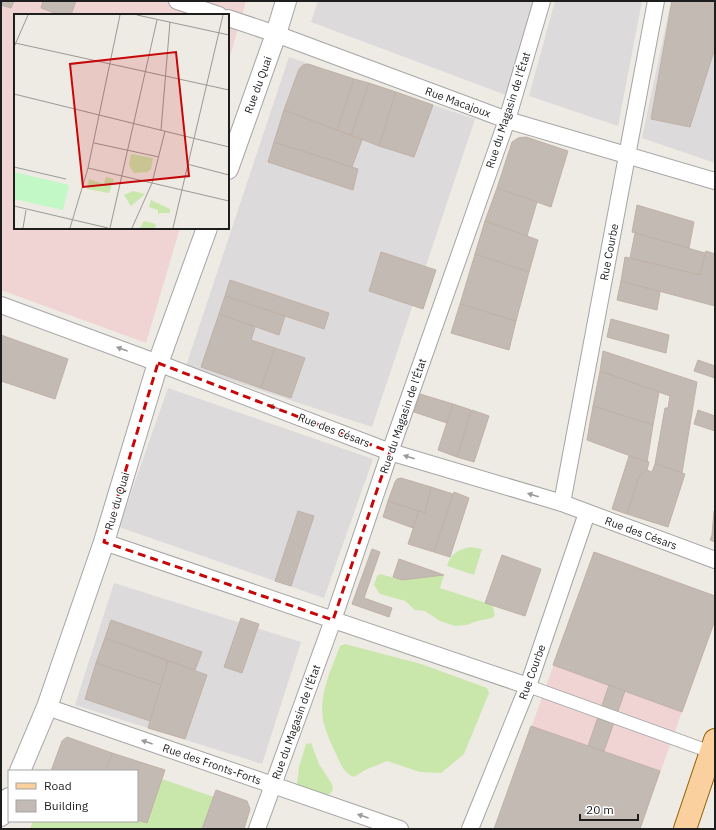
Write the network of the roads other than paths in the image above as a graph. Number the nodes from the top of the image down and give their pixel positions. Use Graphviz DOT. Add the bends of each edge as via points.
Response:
graph roads {
  1 [pos="177,1"];
  2 [pos="286,1"];
  3 [pos="542,1"];
  4 [pos="656,1"];
  5 [pos="215,14"];
  6 [pos="229,18"];
  7 [pos="276,34"];
  8 [pos="507,120"];
  9 [pos="627,155"];
  10 [pos="229,166"];
  11 [pos="715,181"];
  12 [pos="207,229"];
  13 [pos="1,305"];
  14 [pos="158,363"];
  15 [pos="390,452"];
  16 [pos="562,503"];
  17 [pos="587,513"];
  18 [pos="104,542"];
  19 [pos="715,560"];
  20 [pos="333,620"];
  21 [pos="528,686"];
  22 [pos="47,707"];
  23 [pos="714,748"];
  24 [pos="20,770"];
  25 [pos="273,784"];
  26 [pos="8,800"];
  27 [pos="1,816"];
  28 [pos="257,829"];
  29 [pos="400,829"];
  30 [pos="470,829"];
  31 [pos="685,829"];
  1 -- 5 [label="street"];
  2 -- 7 [label="street, Rue du Quai"];
  3 -- 8 [label="street, Rue du Magasin de l'État"];
  4 -- 9 [label="street, Rue Courbe"];
  6 -- 7 [label="street, Rue Macajoux"];
  7 -- 8 [label="street, Rue Macajoux"];
  7 -- 10 [label="street, Rue du Quai"];
  8 -- 9 [label="street, Rue Macajoux"];
  8 -- 15 [label="street, Rue du Magasin de l'État"];
  9 -- 11 [label="street, Rue Macajoux"];
  9 -- 16 [label="street, Rue Courbe"];
  12 -- 14 [label="street, Rue du Quai"];
  14 -- 13 [label="street, Rue des Césars, one-way"];
  15 -- 14 [label="street, Rue des Césars, one-way"];
  14 -- 18 [label="street, Rue du Quai"];
  16 -- 15 [label="street, Rue des Césars, one-way"];
  15 -- 20 [label="street, Rue du Magasin de l'État"];
  16 -- 17 [label="street, Rue des Césars"];
  17 -- 19 [label="street, Rue des Césars"];
  17 -- 21 [label="street, Rue Courbe"];
  18 -- 20 [label="street"];
  18 -- 22 [label="street, Rue du Quai"];
  20 -- 21 [label="street"];
  20 -- 25 [label="street, Rue du Magasin de l'État"];
  21 -- 23 [label="street"];
  21 -- 30 [label="street, Rue Courbe"];
  22 -- 24 [label="street, Rue du Quai"];
  25 -- 22 [label="street, Rue des Fronts-Forts, one-way"];
  23 -- 31 [label="main road"];
  25 -- 28 [label="street, Rue du Magasin de l'État"];
  29 -- 25 [label="street, Rue des Fronts-Forts, one-way"];
  26 -- 27 [label="street"];
}
